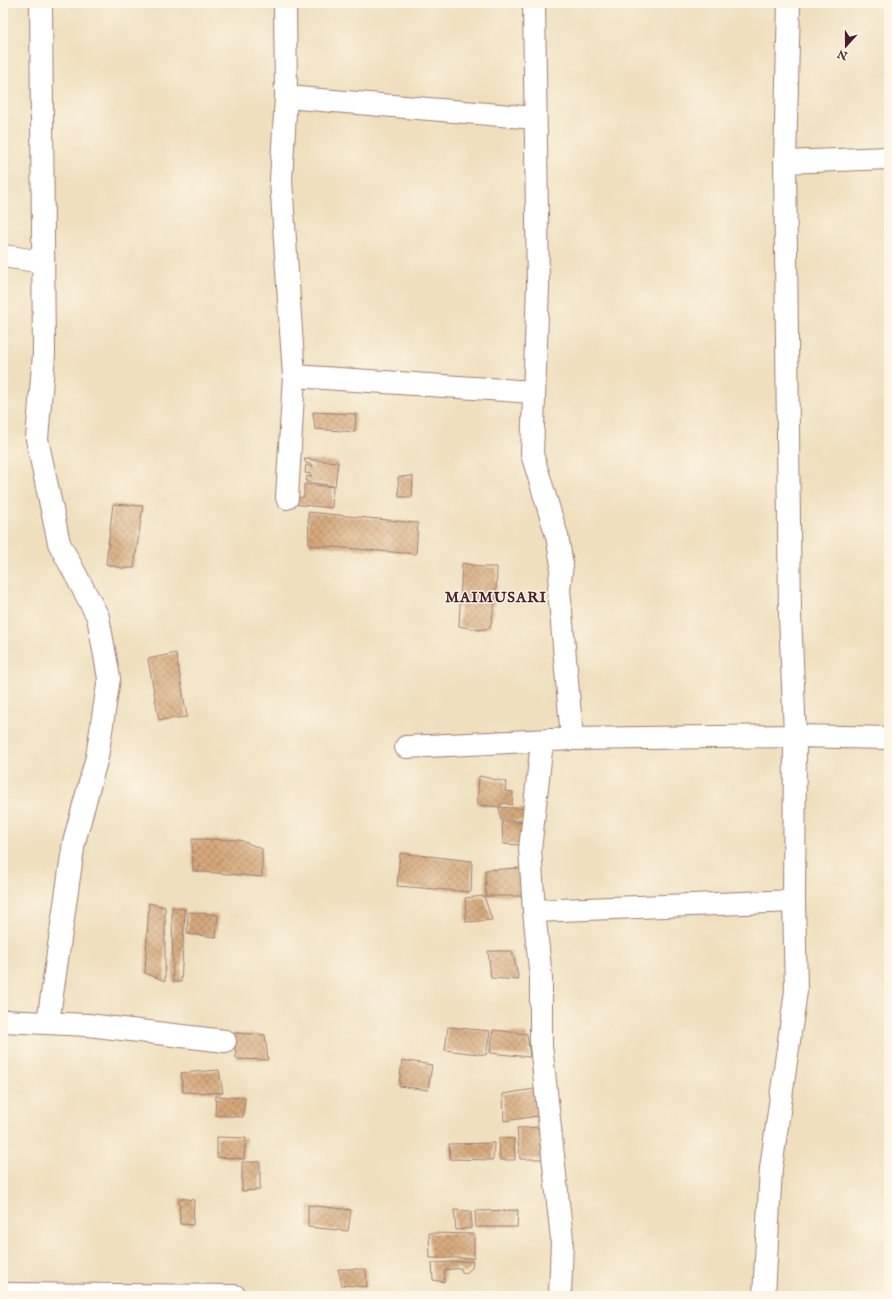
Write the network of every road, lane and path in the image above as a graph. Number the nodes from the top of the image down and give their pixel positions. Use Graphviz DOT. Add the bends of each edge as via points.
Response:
graph roads {
  1 [pos="41,3"];
  2 [pos="285,3"];
  3 [pos="534,3"];
  4 [pos="789,3"];
  5 [pos="286,97"];
  6 [pos="535,118"];
  7 [pos="889,158"];
  8 [pos="785,162"];
  9 [pos="3,256"];
  10 [pos="43,262"];
  11 [pos="294,376"];
  12 [pos="534,392"];
  13 [pos="287,498"];
  14 [pos="795,736"];
  15 [pos="889,738"];
  16 [pos="572,739"];
  17 [pos="542,742"];
  18 [pos="406,747"];
  19 [pos="794,901"];
  20 [pos="534,911"];
  21 [pos="3,1021"];
  22 [pos="48,1022"];
  23 [pos="225,1041"];
  24 [pos="3,1294"];
  25 [pos="212,1296"];
  26 [pos="235,1296"];
  27 [pos="560,1296"];
  28 [pos="764,1296"];
  1 -- 10 [label="street"];
  2 -- 5 [label="street"];
  3 -- 6 [label="street"];
  4 -- 8 [label="street"];
  5 -- 6 [label="street"];
  5 -- 11 [label="street" via="281,180"];
  6 -- 12 [label="street" via="538,286"];
  7 -- 8 [label="street"];
  8 -- 14 [label="street" via="790,614"];
  9 -- 10 [label="street"];
  10 -- 22 [label="street" via="44,354 37,439 59,543 98,617 109,678 97,757 74,842"];
  11 -- 12 [label="street"];
  11 -- 13 [label="street"];
  12 -- 16 [label="street" via="532,454 557,536 562,565 559,589"];
  14 -- 15 [label="street"];
  14 -- 16 [label="street"];
  14 -- 19 [label="street"];
  16 -- 17 [label="street"];
  17 -- 18 [label="street"];
  17 -- 20 [label="street" via="530,849"];
  19 -- 20 [label="street"];
  19 -- 28 [label="street" via="796,991 771,1168"];
  20 -- 27 [label="street" via="541,978 541,1045 562,1239"];
  21 -- 22 [label="street"];
  22 -- 23 [label="street"];
  24 -- 25 [label="street"];
  25 -- 26 [label="street"];
}
